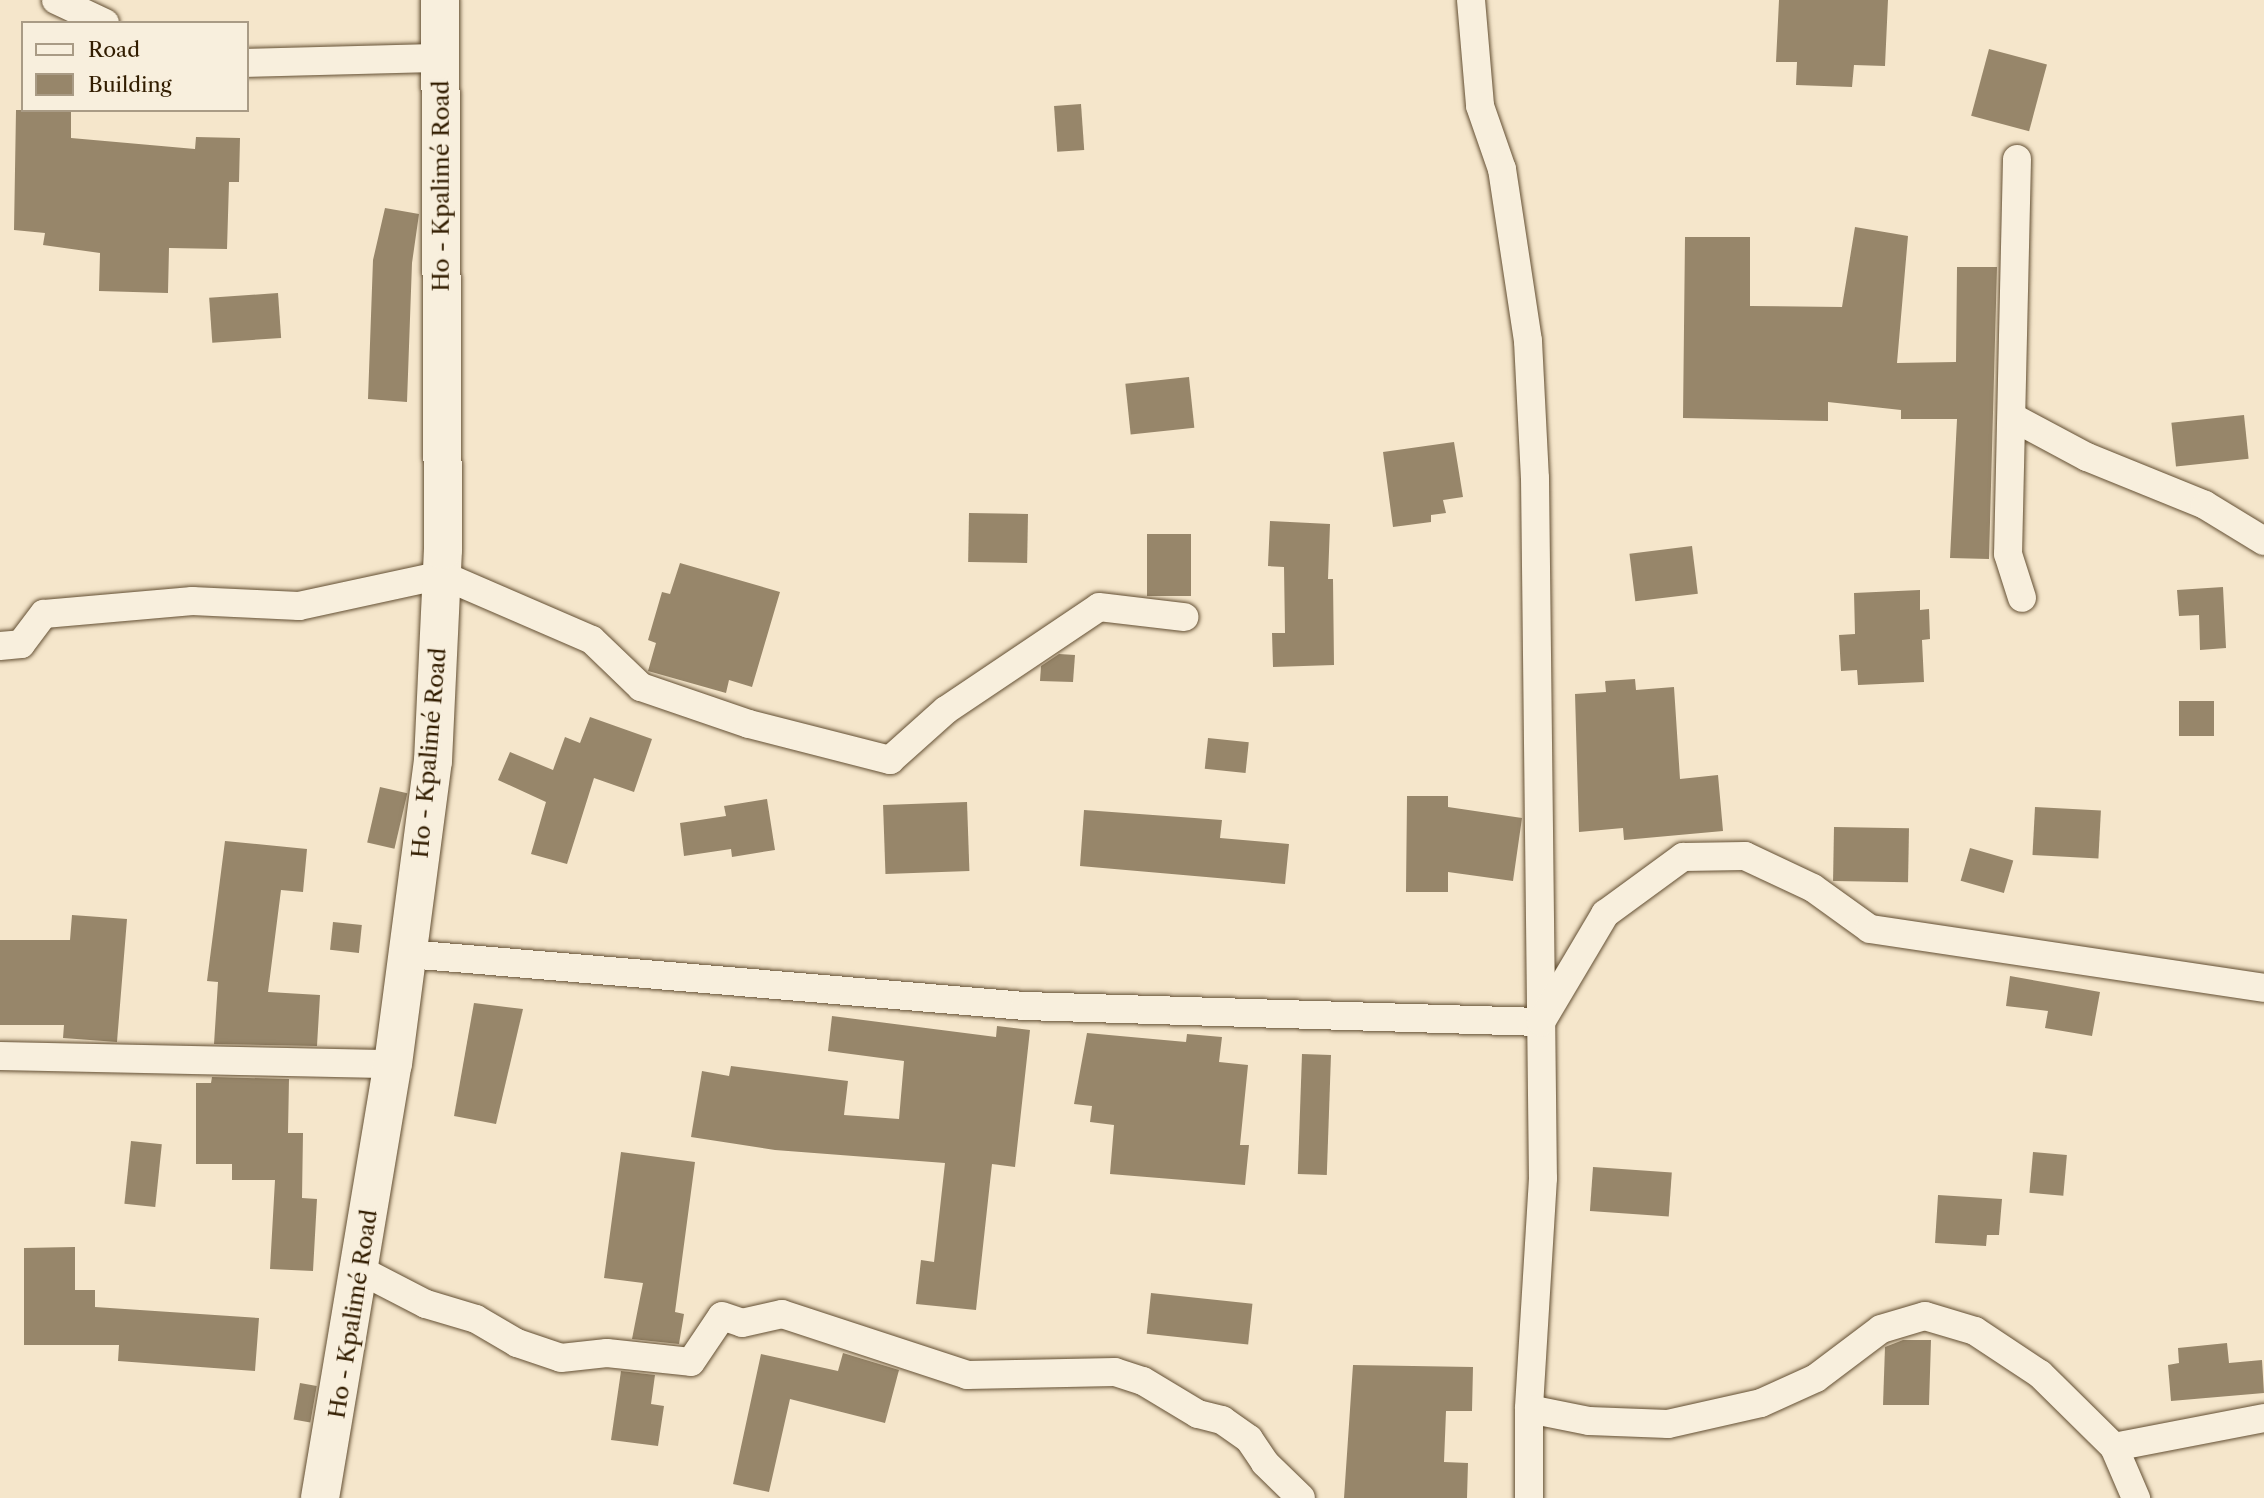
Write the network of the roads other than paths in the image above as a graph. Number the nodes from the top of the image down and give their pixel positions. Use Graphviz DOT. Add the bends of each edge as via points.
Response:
graph roads {
  1 [pos="56,0"];
  2 [pos="440,0"];
  3 [pos="1471,0"];
  4 [pos="101,21"];
  5 [pos="440,58"];
  6 [pos="248,63"];
  7 [pos="2017,159"];
  8 [pos="2012,417"];
  9 [pos="2264,541"];
  10 [pos="442,575"];
  11 [pos="2022,598"];
  12 [pos="1184,617"];
  13 [pos="0,646"];
  14 [pos="408,954"];
  15 [pos="2264,988"];
  16 [pos="1541,1022"];
  17 [pos="0,1056"];
  18 [pos="393,1064"];
  19 [pos="360,1270"];
  20 [pos="1529,1409"];
  21 [pos="2264,1418"];
  22 [pos="2113,1447"];
  23 [pos="320,1498"];
  24 [pos="1301,1498"];
  25 [pos="1529,1498"];
  26 [pos="2136,1498"];
  1 -- 4 [label="street"];
  2 -- 5 [label="main road, Ho - Kpalimé Road"];
  3 -- 16 [label="street" via="1480,106 1502,169 1528,341 1535,478"];
  5 -- 6 [label="street"];
  5 -- 10 [label="main road, Ho - Kpalimé Road"];
  7 -- 8 [label="street"];
  8 -- 9 [label="street" via="2087,457 2205,505"];
  8 -- 11 [label="street" via="2008,554"];
  10 -- 12 [label="street" via="592,640 641,687 749,724 890,760 946,710 1099,607"];
  10 -- 13 [label="street" via="299,606 192,601 44,614 21,644"];
  10 -- 14 [label="main road, Ho - Kpalimé Road" via="433,761"];
  14 -- 16 [label="street" via="1025,1006"];
  14 -- 18 [label="main road, Ho - Kpalimé Road"];
  15 -- 16 [label="street" via="1870,929 1813,888 1745,856 1683,857 1605,914"];
  16 -- 20 [label="street" via="1543,1178"];
  17 -- 18 [label="street"];
  18 -- 19 [label="main road, Ho - Kpalimé Road"];
  19 -- 23 [label="main road, Ho - Kpalimé Road"];
  19 -- 24 [label="street" via="426,1304 476,1319 517,1343 561,1357 607,1353 691,1363 722,1316 742,1323 782,1314 967,1375 1115,1372 1152,1385 1198,1414 1222,1420 1249,1439 1265,1463"];
  20 -- 22 [label="street" via="1589,1421 1668,1424 1761,1403 1816,1378 1881,1329 1925,1316 1975,1331 2039,1374"];
  20 -- 25 [label="street"];
  21 -- 22 [label="street"];
  22 -- 26 [label="street"];
}
